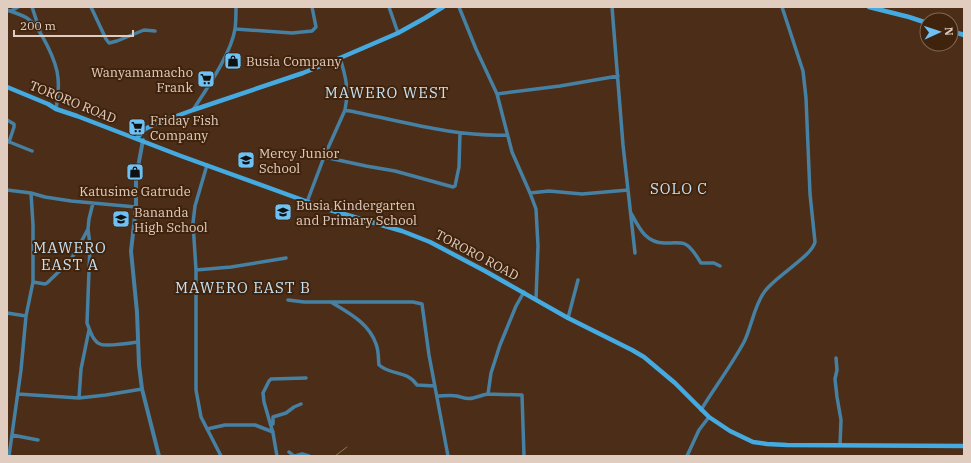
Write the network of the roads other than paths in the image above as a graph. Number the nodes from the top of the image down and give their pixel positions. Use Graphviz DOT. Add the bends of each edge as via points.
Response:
graph roads {
  1 [pos="18,7"];
  2 [pos="32,7"];
  3 [pos="91,7"];
  4 [pos="236,7"];
  5 [pos="312,7"];
  6 [pos="389,7"];
  7 [pos="443,7"];
  8 [pos="460,7"];
  9 [pos="612,7"];
  10 [pos="782,7"];
  11 [pos="869,7"];
  12 [pos="9,11"];
  13 [pos="919,20"];
  14 [pos="235,29"];
  15 [pos="155,31"];
  16 [pos="40,32"];
  17 [pos="398,33"];
  18 [pos="340,58"];
  19 [pos="618,76"];
  20 [pos="7,87"];
  21 [pos="497,94"];
  22 [pos="56,109"];
  23 [pos="193,110"];
  24 [pos="345,110"];
  25 [pos="7,120"];
  26 [pos="460,133"];
  27 [pos="507,135"];
  28 [pos="137,138"];
  29 [pos="144,140"];
  30 [pos="8,141"];
  31 [pos="32,151"];
  32 [pos="324,157"];
  33 [pos="207,165"];
  34 [pos="7,190"];
  35 [pos="628,190"];
  36 [pos="31,193"];
  37 [pos="530,193"];
  38 [pos="307,202"];
  39 [pos="93,203"];
  40 [pos="136,207"];
  41 [pos="630,210"];
  42 [pos="88,229"];
  43 [pos="636,253"];
  44 [pos="286,258"];
  45 [pos="720,266"];
  46 [pos="196,270"];
  47 [pos="578,280"];
  48 [pos="33,282"];
  49 [pos="524,292"];
  50 [pos="536,299"];
  51 [pos="288,300"];
  52 [pos="330,301"];
  53 [pos="7,313"];
  54 [pos="26,316"];
  55 [pos="568,318"];
  56 [pos="89,329"];
  57 [pos="138,342"];
  58 [pos="836,358"];
  59 [pos="306,378"];
  60 [pos="435,386"];
  61 [pos="142,389"];
  62 [pos="18,394"];
  63 [pos="488,394"];
  64 [pos="437,396"];
  65 [pos="79,398"];
  66 [pos="301,404"];
  67 [pos="701,410"];
  68 [pos="709,416"];
  69 [pos="207,429"];
  70 [pos="273,433"];
  71 [pos="12,435"];
  72 [pos="38,440"];
  73 [pos="840,445"];
  74 [pos="964,446"];
  75 [pos="289,452"];
  76 [pos="9,456"];
  77 [pos="159,456"];
  78 [pos="221,456"];
  79 [pos="277,456"];
  80 [pos="294,456"];
  81 [pos="309,456"];
  82 [pos="448,456"];
  83 [pos="524,456"];
  84 [pos="687,456"];
  1 -- 12 [label="street"];
  2 -- 16 [label="street"];
  3 -- 15 [label="street" via="108,42 144,30"];
  4 -- 14 [label="street"];
  5 -- 14 [label="street" via="316,27 312,31 292,33"];
  6 -- 17 [label="street"];
  7 -- 17 [label="main road"];
  8 -- 21 [label="street"];
  9 -- 19 [label="street"];
  10 -- 67 [label="street" via="803,71 815,242 807,254 764,292 744,342"];
  11 -- 13 [label="main road"];
  12 -- 16 [label="street" via="28,18"];
  14 -- 23 [label="street" via="231,45"];
  16 -- 22 [label="street" via="58,73 59,93"];
  17 -- 18 [label="main road"];
  18 -- 23 [label="main road"];
  18 -- 24 [label="street" via="347,79 348,99"];
  19 -- 21 [label="street"];
  19 -- 35 [label="street"];
  20 -- 22 [label="main road, TORORO ROAD"];
  21 -- 27 [label="street"];
  22 -- 28 [label="main road, TORORO ROAD"];
  23 -- 28 [label="main road" via="149,127"];
  24 -- 26 [label="street"];
  24 -- 32 [label="street"];
  25 -- 30 [label="street" via="14,124"];
  26 -- 27 [label="street"];
  26 -- 32 [label="street" via="459,167 453,187 395,171"];
  27 -- 37 [label="street"];
  28 -- 29 [label="main road, TORORO ROAD"];
  29 -- 33 [label="main road, TORORO ROAD"];
  29 -- 40 [label="street" via="136,178"];
  30 -- 31 [label="street"];
  32 -- 38 [label="street"];
  33 -- 38 [label="main road, TORORO ROAD"];
  33 -- 46 [label="street" via="193,216"];
  34 -- 36 [label="street"];
  35 -- 37 [label="street" via="582,194 549,191"];
  35 -- 41 [label="street"];
  36 -- 39 [label="street"];
  36 -- 48 [label="street"];
  37 -- 50 [label="street" via="536,212 538,236"];
  38 -- 49 [label="main road, TORORO ROAD" via="418,237"];
  39 -- 40 [label="street"];
  39 -- 42 [label="street"];
  40 -- 57 [label="street" via="132,251"];
  41 -- 43 [label="street"];
  41 -- 45 [label="street" via="648,238 663,243 684,244 693,250 702,263"];
  42 -- 48 [label="street" via="70,261 59,273 45,284"];
  42 -- 56 [label="street"];
  44 -- 46 [label="street"];
  46 -- 69 [label="street" via="196,390 201,417"];
  47 -- 55 [label="street"];
  48 -- 54 [label="street"];
  49 -- 50 [label="main road, TORORO ROAD"];
  49 -- 63 [label="street" via="500,345 491,372"];
  50 -- 55 [label="main road, TORORO ROAD"];
  51 -- 52 [label="street"];
  52 -- 60 [label="street" via="361,321 367,328 377,345 379,365 395,373 405,374 417,385"];
  52 -- 60 [label="street" via="422,304"];
  53 -- 54 [label="street"];
  54 -- 62 [label="street"];
  55 -- 67 [label="main road, TORORO ROAD" via="644,358 675,383"];
  56 -- 57 [label="street" via="94,339 102,345"];
  56 -- 65 [label="street" via="81,369"];
  57 -- 61 [label="street"];
  58 -- 73 [label="street" via="836,397 841,420"];
  59 -- 70 [label="street" via="269,381 263,393"];
  60 -- 64 [label="street"];
  61 -- 65 [label="street"];
  61 -- 77 [label="street"];
  62 -- 65 [label="street"];
  62 -- 71 [label="street"];
  63 -- 64 [label="street" via="464,399 459,396"];
  63 -- 83 [label="street" via="522,395"];
  64 -- 82 [label="street"];
  66 -- 70 [label="street" via="273,417"];
  67 -- 68 [label="main road, TORORO ROAD"];
  68 -- 73 [label="main road, TORORO ROAD" via="730,431 753,442 781,445"];
  68 -- 84 [label="street" via="699,430"];
  69 -- 70 [label="street" via="225,425 255,425"];
  69 -- 78 [label="street"];
  70 -- 79 [label="street"];
  71 -- 72 [label="street"];
  71 -- 76 [label="street"];
  73 -- 74 [label="main road, TORORO ROAD"];
  75 -- 80 [label="street"];
  80 -- 81 [label="street"];
}
